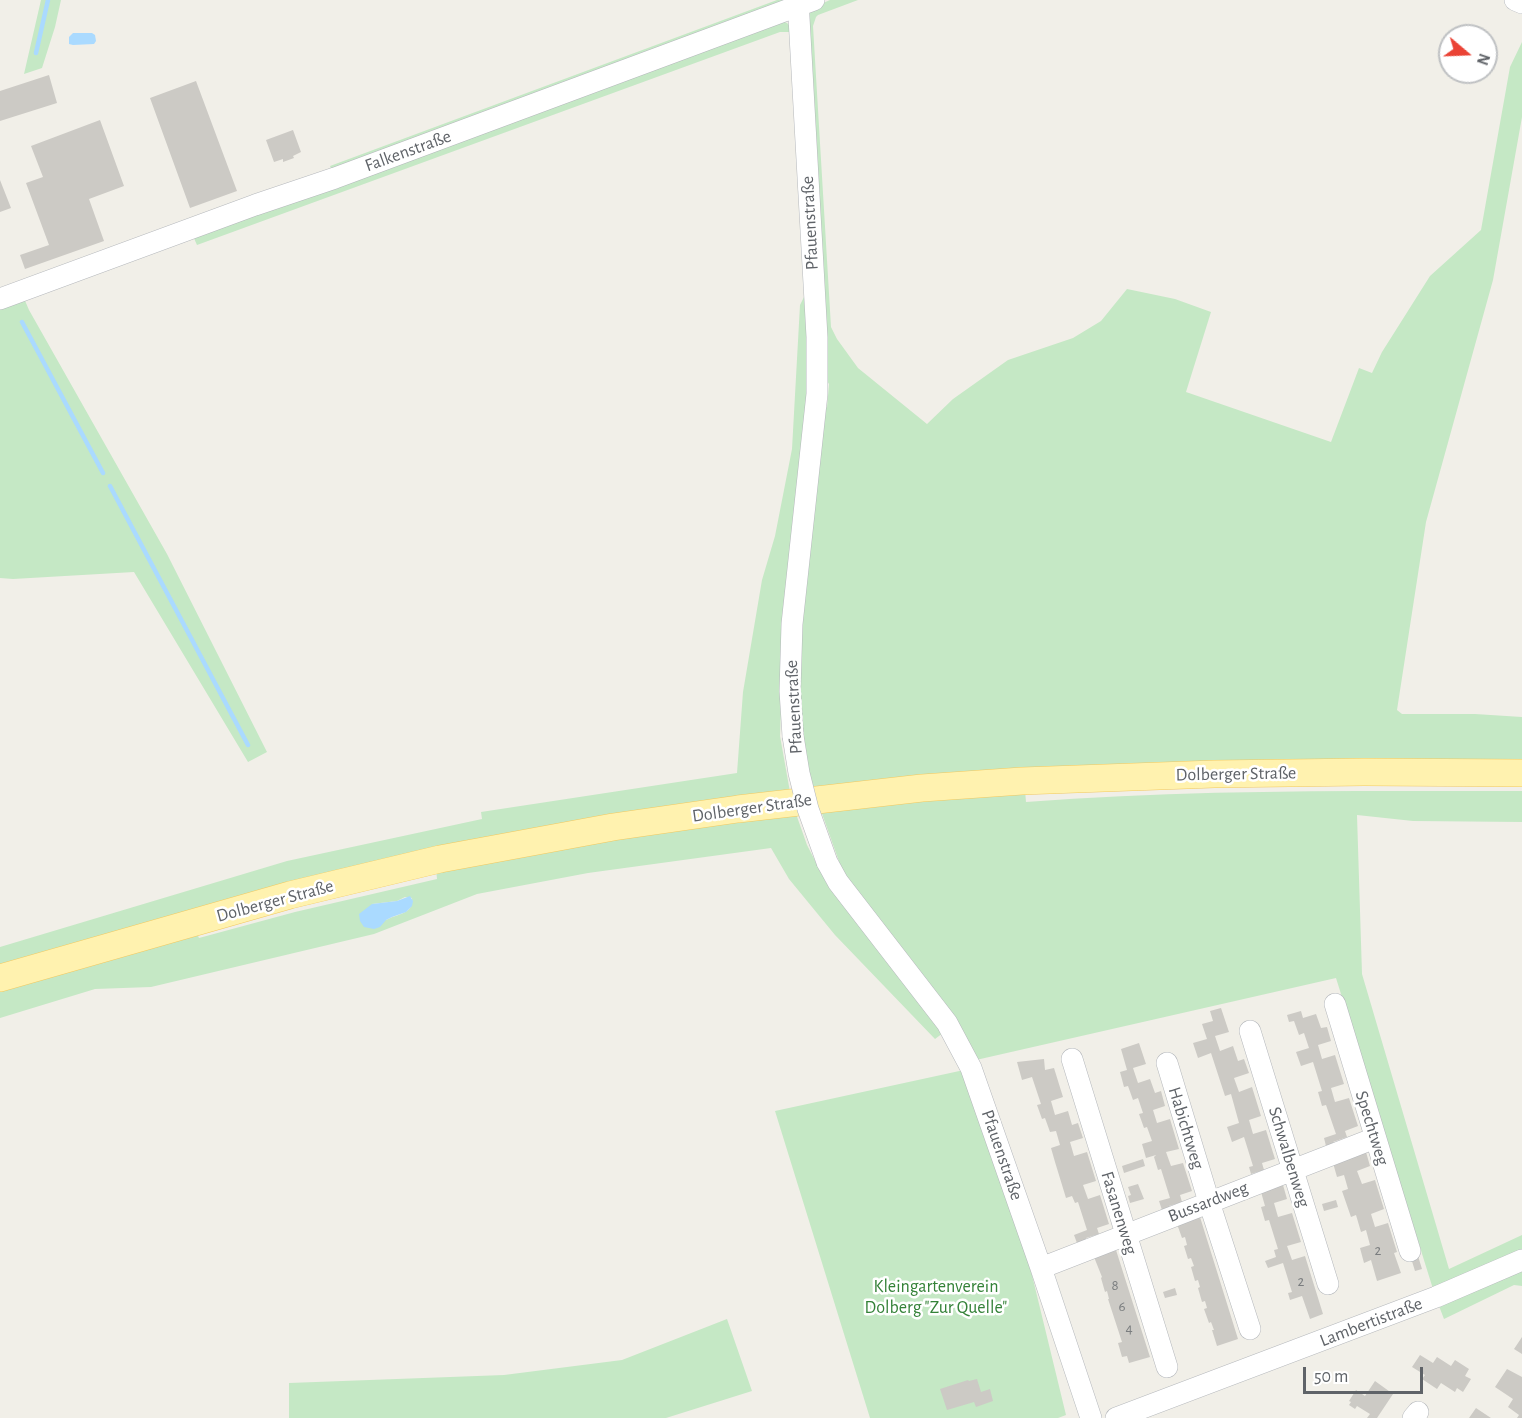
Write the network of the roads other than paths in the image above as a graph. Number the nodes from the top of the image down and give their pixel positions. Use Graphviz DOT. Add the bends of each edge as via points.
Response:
graph roads {
  1 [pos="1515,0"];
  2 [pos="804,2"];
  3 [pos="1522,3"];
  4 [pos="0,298"];
  5 [pos="1522,773"];
  6 [pos="0,978"];
  7 [pos="1335,1004"];
  8 [pos="1250,1031"];
  9 [pos="1072,1059"];
  10 [pos="1167,1063"];
  11 [pos="1375,1138"];
  12 [pos="1293,1170"];
  13 [pos="1209,1202"];
  14 [pos="1125,1234"];
  15 [pos="1410,1251"];
  16 [pos="1522,1260"];
  17 [pos="1041,1268"];
  18 [pos="1328,1284"];
  19 [pos="1250,1329"];
  20 [pos="1167,1367"];
  21 [pos="1091,1418"];
  22 [pos="1116,1418"];
  1 -- 3 [label="street"];
  2 -- 4 [label="street, Falkenstraße" via="335,178"];
  2 -- 17 [label="street, Pfauenstraße, bridge" via="800,39 817,394 792,624 790,691 800,773 808,809 838,882 947,1023 971,1068"];
  5 -- 6 [label="main road, Dolberger Straße" via="1214,774 1022,781 738,809 613,827 440,860 290,895"];
  7 -- 11 [label="street, Spechtweg"];
  8 -- 12 [label="street, Schwalbenweg"];
  9 -- 14 [label="street, Fasanenweg"];
  10 -- 13 [label="street, Habichtweg"];
  11 -- 12 [label="street, Bussardweg"];
  11 -- 15 [label="street, Spechtweg"];
  12 -- 13 [label="street, Bussardweg"];
  12 -- 18 [label="street, Schwalbenweg"];
  13 -- 14 [label="street, Bussardweg"];
  13 -- 19 [label="street, Habichtweg"];
  14 -- 17 [label="street, Bussardweg"];
  14 -- 20 [label="street, Fasanenweg"];
  16 -- 22 [label="street, Lambertistraße" via="1436,1298"];
  17 -- 21 [label="street, Pfauenstraße"];
}
